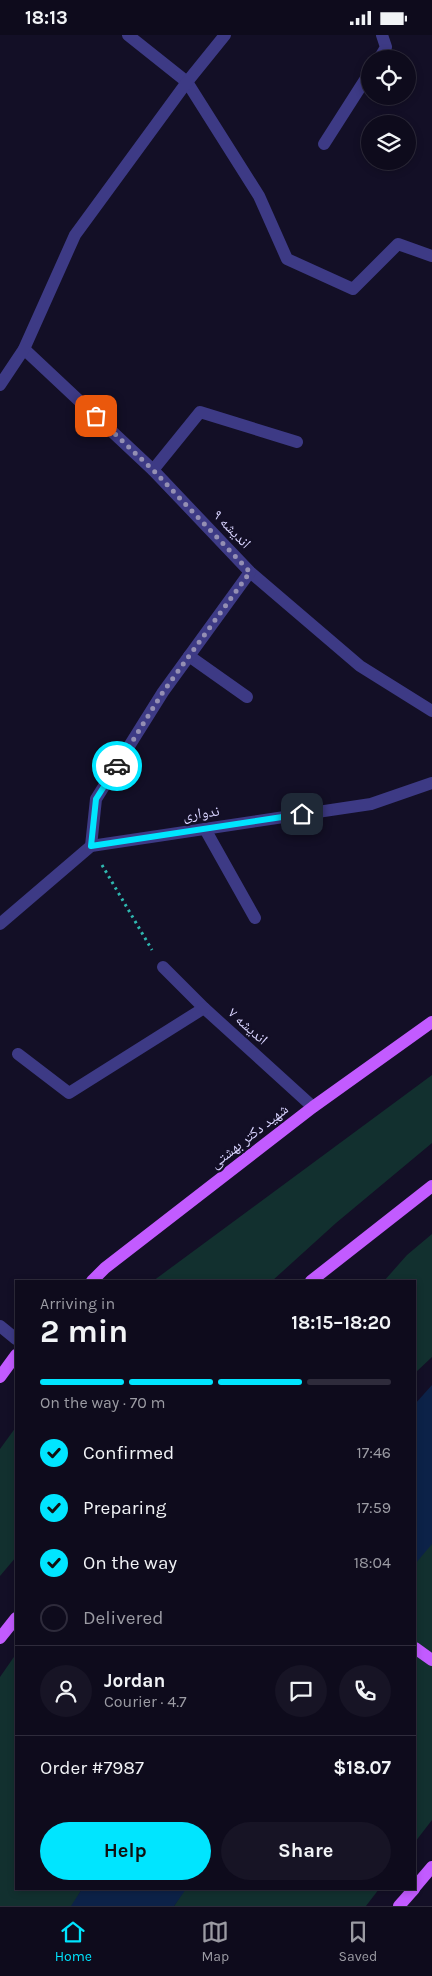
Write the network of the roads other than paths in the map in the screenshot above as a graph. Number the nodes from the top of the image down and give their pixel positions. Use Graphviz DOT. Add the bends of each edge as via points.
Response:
graph roads {
  1 [pos="128,35"];
  2 [pos="225,35"];
  3 [pos="382,35"];
  4 [pos="384,50"];
  5 [pos="187,83"];
  6 [pos="361,86"];
  7 [pos="324,144"];
  8 [pos="432,256"];
  9 [pos="24,349"];
  10 [pos="0,385"];
  11 [pos="296,442"];
  12 [pos="153,470"];
  13 [pos="250,572"];
  14 [pos="189,656"];
  15 [pos="247,697"];
  16 [pos="432,711"];
  17 [pos="432,783"];
  18 [pos="205,829"];
  19 [pos="91,846"];
  20 [pos="255,918"];
  21 [pos="0,924"];
  22 [pos="163,967"];
  23 [pos="204,1008"];
  24 [pos="432,1022"];
  25 [pos="18,1054"];
  26 [pos="312,1107"];
  27 [pos="432,1186"];
  28 [pos="318,1276"];
  29 [pos="93,1280"];
  30 [pos="0,1326"];
  31 [pos="15,1338"];
  32 [pos="15,1356"];
  33 [pos="0,1377"];
  34 [pos="15,1619"];
  35 [pos="0,1638"];
  36 [pos="416,1649"];
  37 [pos="432,1660"];
  38 [pos="432,1867"];
  39 [pos="416,1886"];
  40 [pos="412,1890"];
  41 [pos="399,1906"];
  1 -- 5 [label="street"];
  2 -- 5 [label="street"];
  3 -- 4 [label="street"];
  5 -- 8 [label="street" via="258,196 287,259 353,289 398,244"];
  5 -- 9 [label="street" via="75,235"];
  6 -- 7 [label="street"];
  9 -- 10 [label="street"];
  9 -- 12 [label="street, اندیشه ۹"];
  11 -- 12 [label="street" via="200,412"];
  12 -- 13 [label="street, اندیشه ۹"];
  13 -- 14 [label="street"];
  13 -- 16 [label="street, اندیشه ۹" via="360,666"];
  14 -- 15 [label="street"];
  14 -- 19 [label="street" via="96,799"];
  17 -- 18 [label="street, ندواری" via="372,804"];
  18 -- 19 [label="street, ندواری"];
  18 -- 20 [label="street"];
  19 -- 21 [label="street"];
  22 -- 23 [label="street, اندیشه ۷"];
  23 -- 25 [label="street" via="69,1093"];
  23 -- 26 [label="street, اندیشه ۷"];
  24 -- 26 [label="main road, شهید دکتر بهشتی"];
  26 -- 29 [label="main road, شهید دکتر بهشتی"];
  27 -- 28 [label="main road"];
  30 -- 31 [label="street"];
  32 -- 33 [label="main road"];
  34 -- 35 [label="main road"];
  36 -- 37 [label="main road"];
  38 -- 39 [label="main road"];
  40 -- 41 [label="main road"];
}
